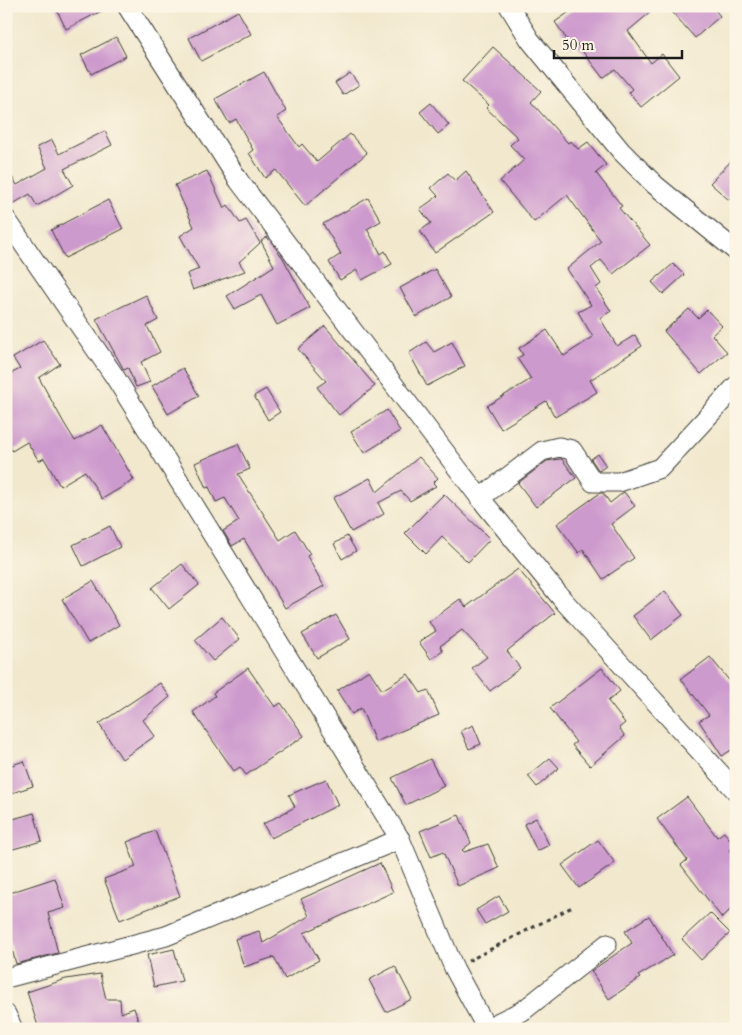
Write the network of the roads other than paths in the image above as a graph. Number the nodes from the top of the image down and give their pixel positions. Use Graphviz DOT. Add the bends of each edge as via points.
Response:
graph roads {
  1 [pos="127,6"];
  2 [pos="509,6"];
  3 [pos="6,219"];
  4 [pos="736,251"];
  5 [pos="736,386"];
  6 [pos="480,498"];
  7 [pos="736,790"];
  8 [pos="400,838"];
  9 [pos="607,944"];
  10 [pos="6,978"];
  11 [pos="6,1014"];
  12 [pos="13,1029"];
  13 [pos="486,1029"];
  1 -- 6 [label="street" via="239,181"];
  2 -- 4 [label="street" via="530,40 621,151 655,185"];
  3 -- 8 [label="street" via="114,377"];
  5 -- 6 [label="street" via="660,468 619,482 593,482 572,450 559,447 542,452"];
  6 -- 7 [label="street" via="563,600"];
  8 -- 10 [label="street" via="166,936"];
  8 -- 13 [label="street" via="454,968"];
  9 -- 13 [label="street" via="524,1010"];
  11 -- 12 [label="street"];
}
